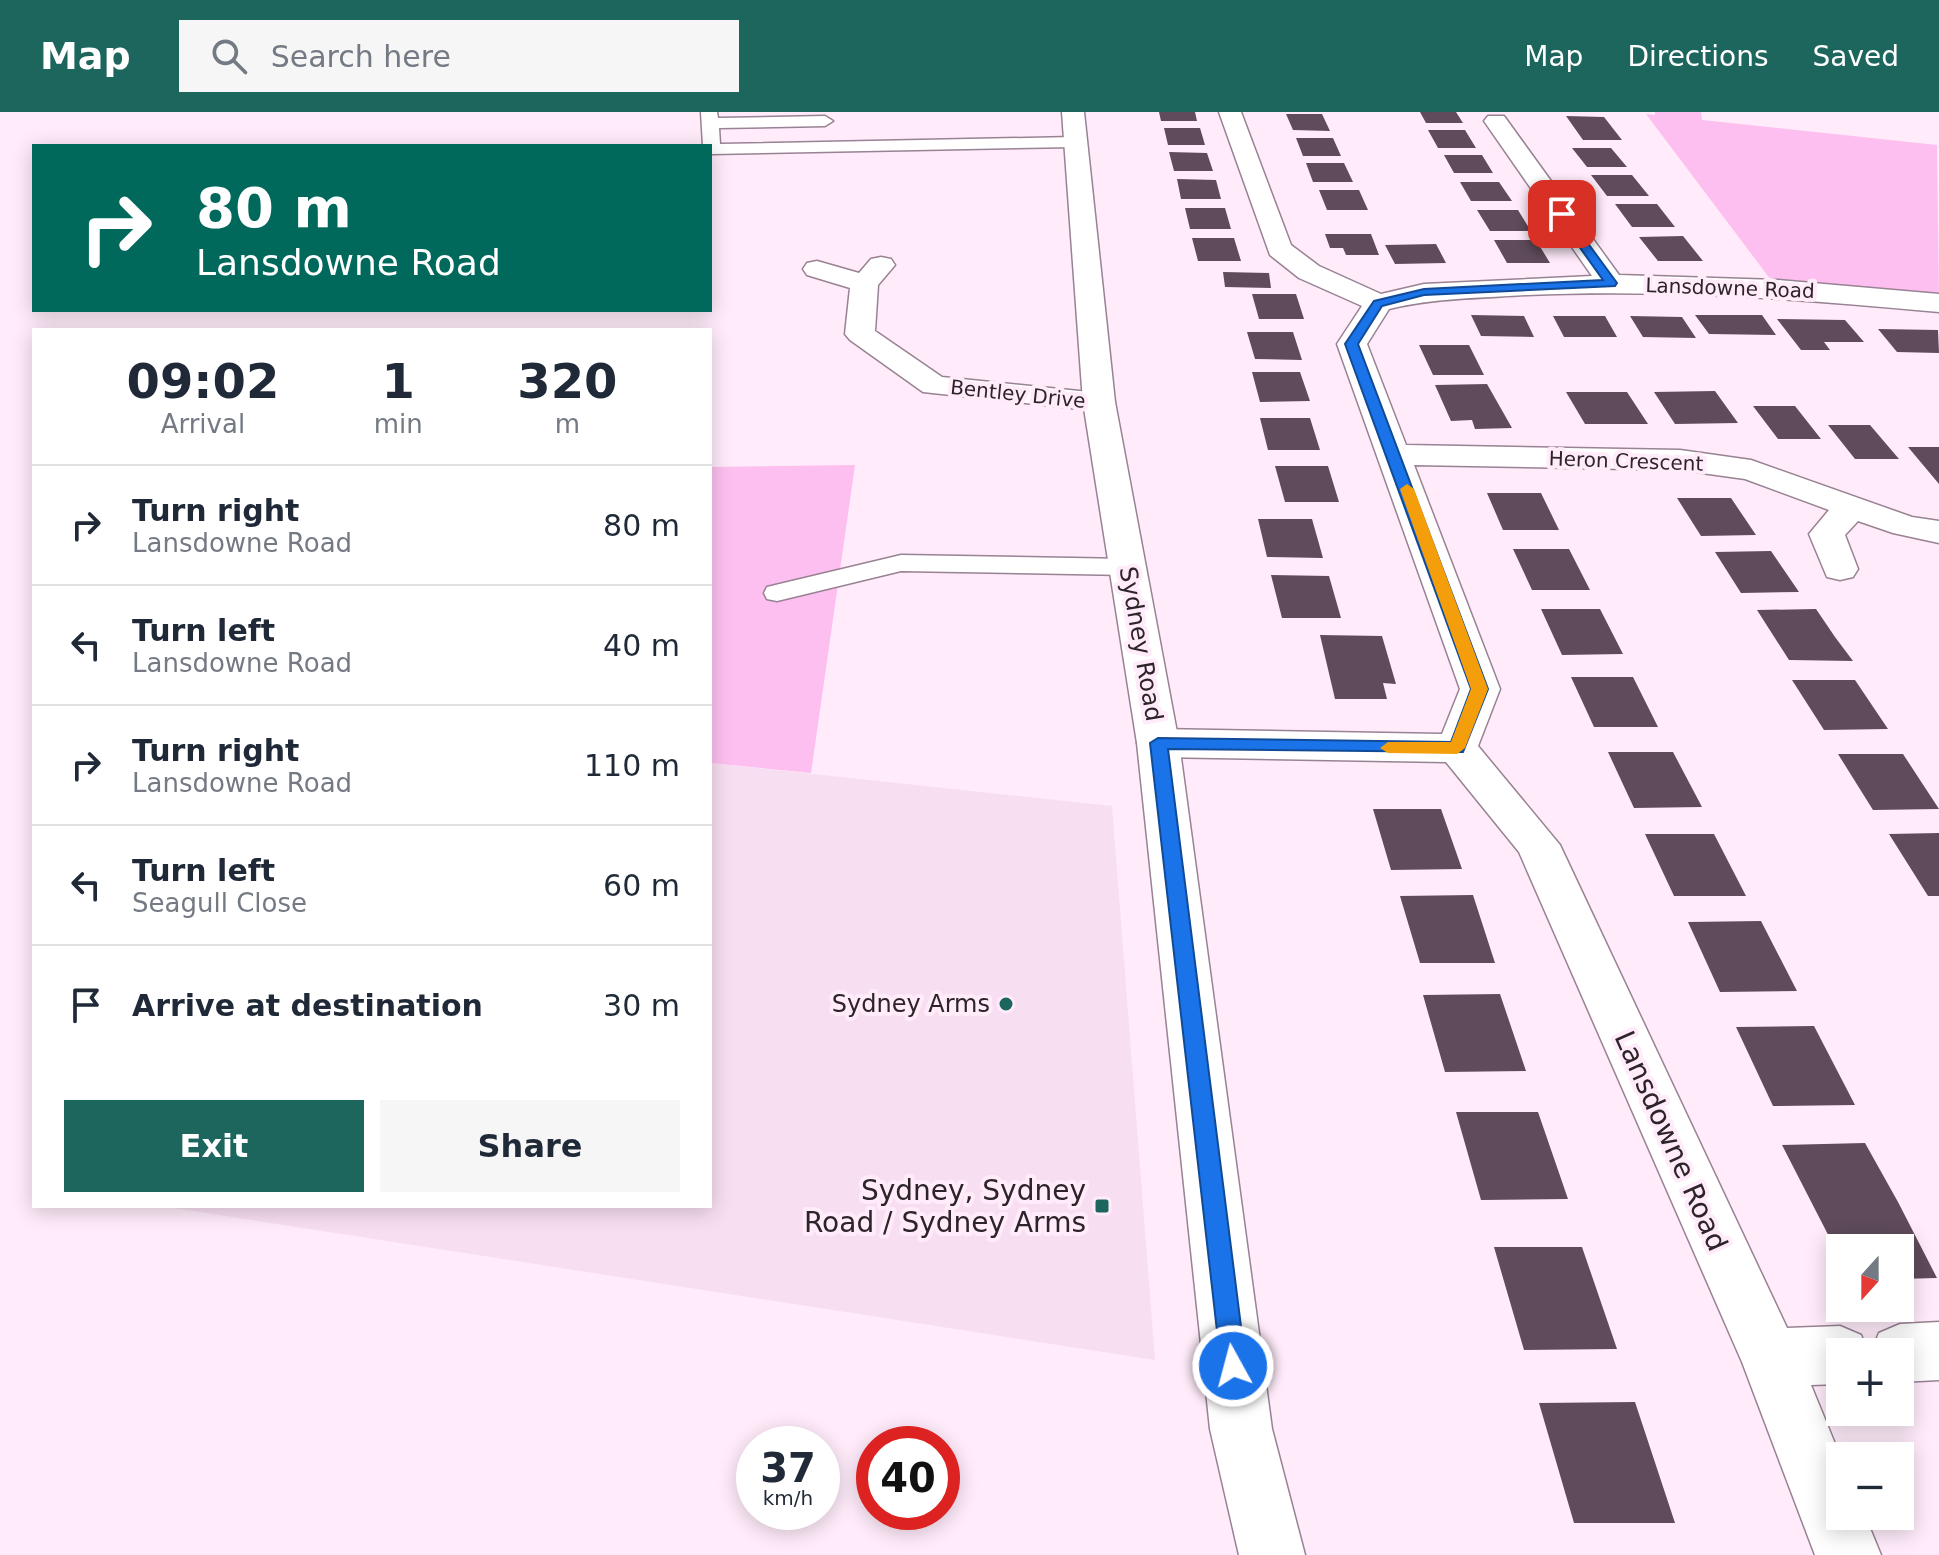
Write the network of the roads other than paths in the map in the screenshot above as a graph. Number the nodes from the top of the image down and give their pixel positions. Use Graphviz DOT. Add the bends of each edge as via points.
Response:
graph roads {
  1 [pos="1230,112"];
  2 [pos="710,117"];
  3 [pos="825,121"];
  4 [pos="1496,121"];
  5 [pos="1074,127"];
  6 [pos="712,144"];
  7 [pos="712,149"];
  8 [pos="817,269"];
  9 [pos="1611,283"];
  10 [pos="1378,303"];
  11 [pos="1939,303"];
  12 [pos="1099,402"];
  13 [pos="1395,455"];
  14 [pos="1850,508"];
  15 [pos="1939,532"];
  16 [pos="1128,567"];
  17 [pos="1840,569"];
  18 [pos="777,593"];
  19 [pos="1158,743"];
  20 [pos="1457,748"];
  21 [pos="1939,1351"];
  22 [pos="1914,1352"];
  23 [pos="1826,1356"];
  24 [pos="1770,1358"];
  25 [pos="1272,1555"];
  26 [pos="1848,1555"];
  1 -- 10 [label="street" via="1279,249 1309,272"];
  2 -- 3 [label="lane"];
  2 -- 6 [label="lane"];
  4 -- 9 [label="street"];
  5 -- 7 [label="lane"];
  5 -- 12 [label="street, Sydney Road"];
  8 -- 12 [label="street, Bentley Drive" via="873,274 860,334 934,385"];
  9 -- 10 [label="street, Lansdowne Road" via="1424,292"];
  9 -- 11 [label="street, Lansdowne Road" via="1777,288"];
  10 -- 13 [label="street" via="1352,344"];
  12 -- 16 [label="street, Sydney Road"];
  13 -- 14 [label="street, Heron Crescent" via="1680,460 1751,470"];
  13 -- 20 [label="street" via="1480,689"];
  14 -- 15 [label="street, Heron Crescent"];
  14 -- 17 [label="street" via="1827,534"];
  16 -- 18 [label="lane" via="901,563"];
  16 -- 19 [label="street, Sydney Road"];
  19 -- 20 [label="street"];
  19 -- 25 [label="street, Sydney Road" via="1241,1429"];
  20 -- 24 [label="street, Lansdowne Road" via="1538,845"];
  21 -- 22 [label="street"];
  23 -- 24 [label="street"];
  24 -- 26 [label="street, Lansdowne Road"];
}
